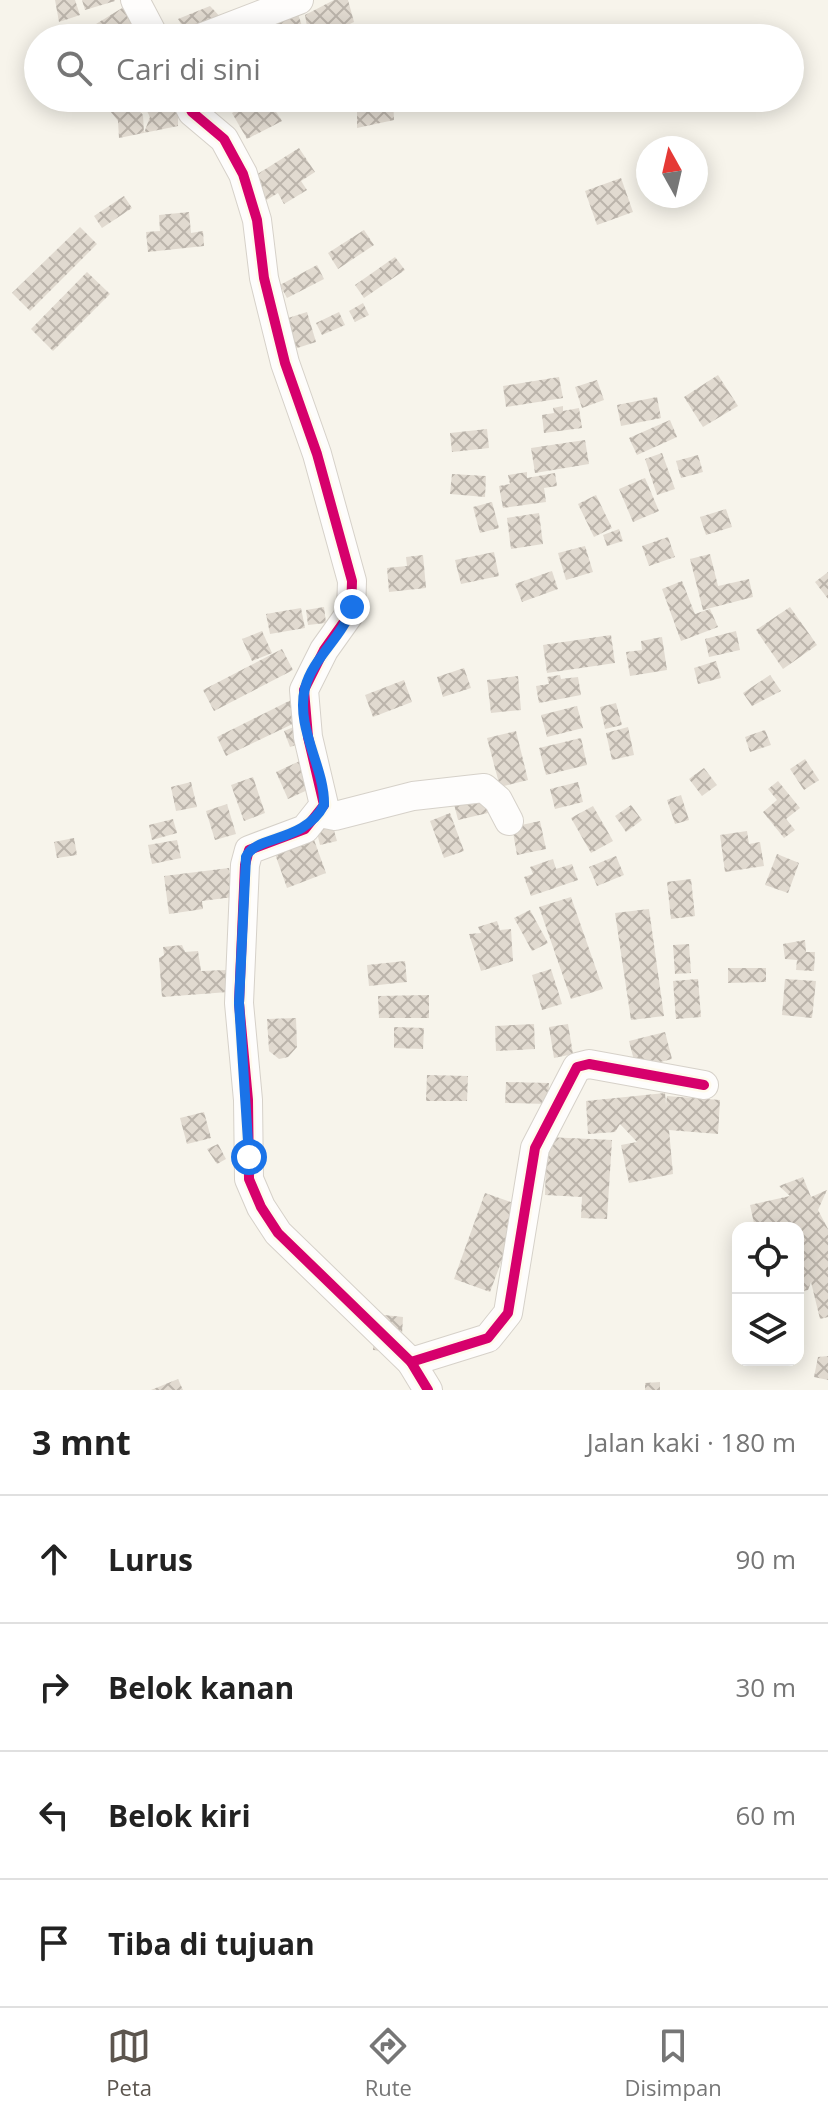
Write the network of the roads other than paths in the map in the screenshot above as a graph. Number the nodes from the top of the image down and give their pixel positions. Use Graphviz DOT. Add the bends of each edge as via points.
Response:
graph roads {
  1 [pos="135,0"];
  2 [pos="299,0"];
  3 [pos="148,24"];
  4 [pos="236,24"];
  5 [pos="192,112"];
  6 [pos="320,813"];
  7 [pos="509,821"];
  8 [pos="704,1085"];
  9 [pos="411,1362"];
  10 [pos="428,1390"];
  1 -- 3 [label="street"];
  2 -- 4 [label="street"];
  5 -- 6 [label="street" via="224,139 243,174 285,363 352,581 351,612 304,690 308,737 324,797"];
  6 -- 7 [label="street" via="335,816 413,796 484,788"];
  6 -- 9 [label="street" via="305,829 255,847 246,857 239,1003 249,1179 278,1233"];
  8 -- 9 [label="street" via="589,1064 577,1067 535,1148 508,1313 488,1338"];
  9 -- 10 [label="street"];
}
